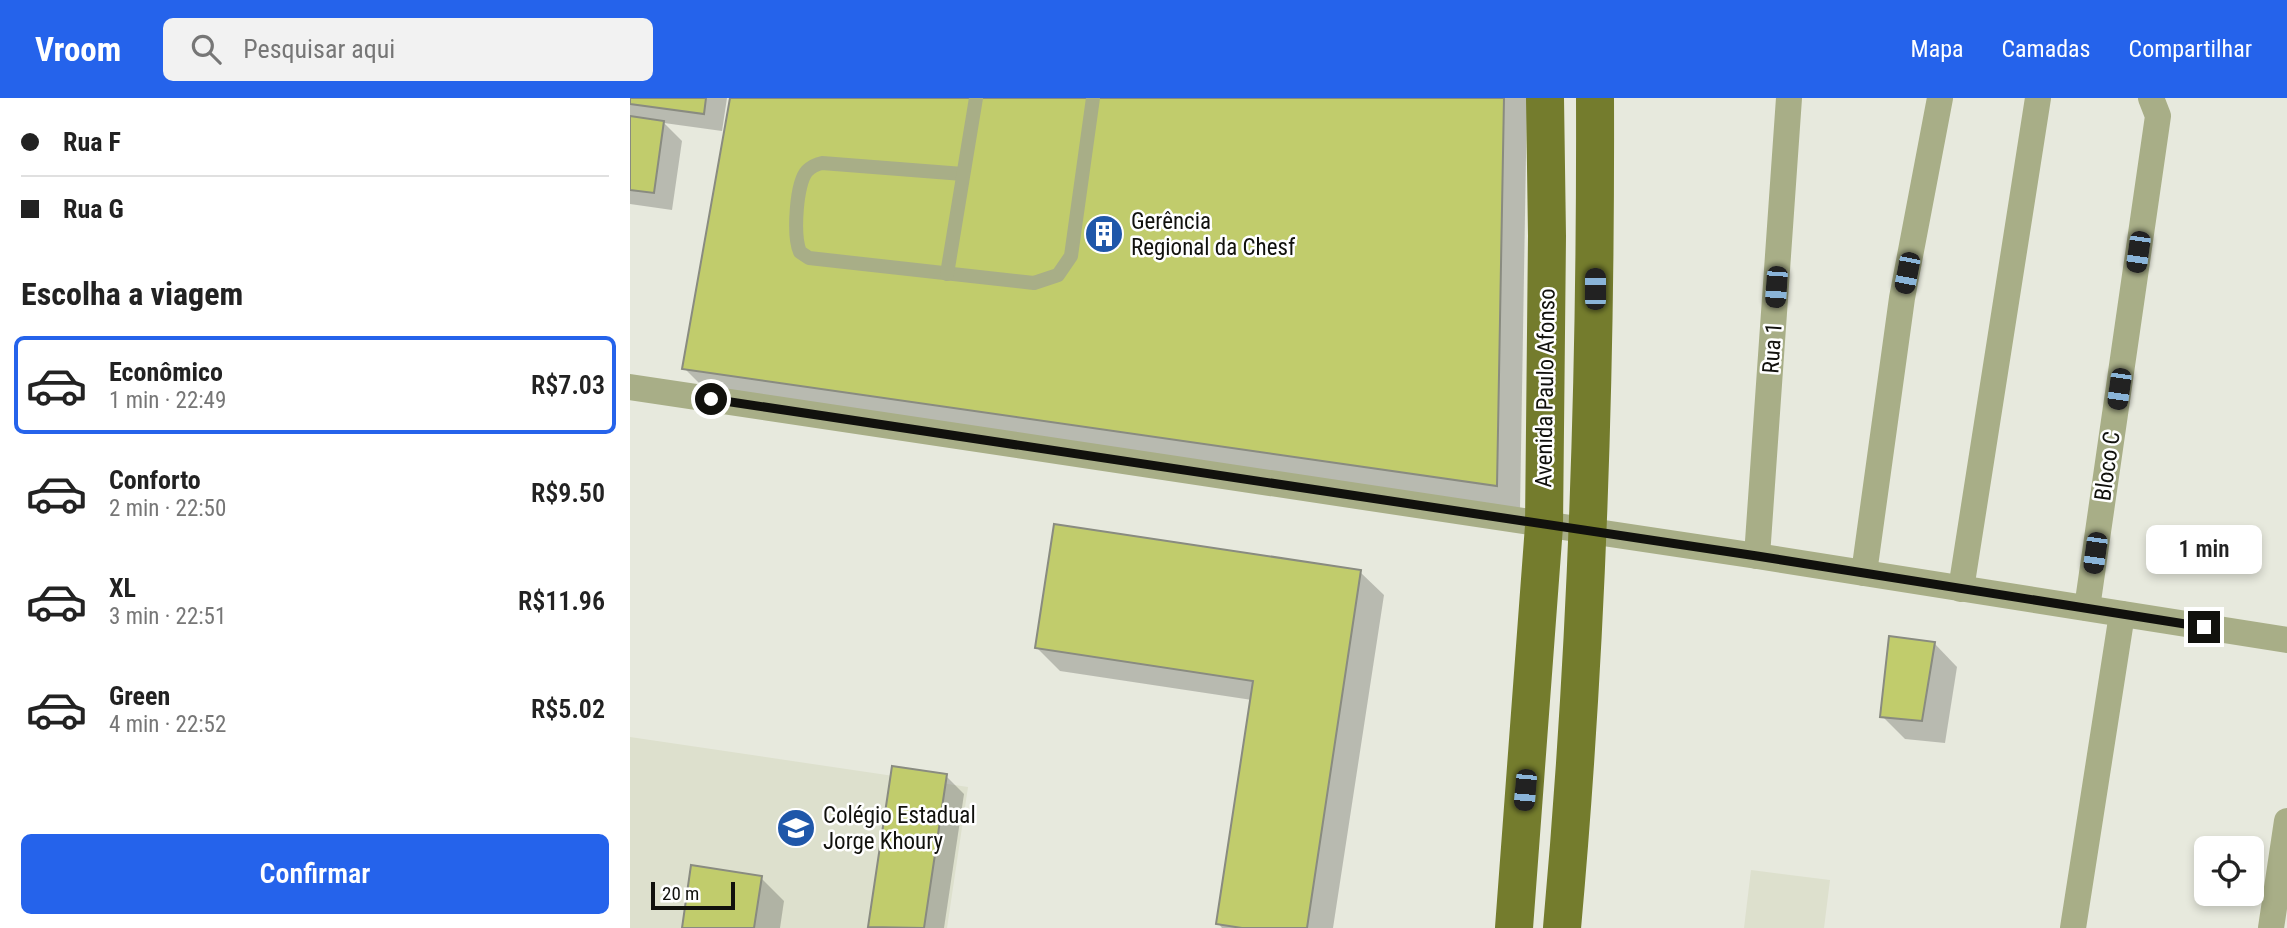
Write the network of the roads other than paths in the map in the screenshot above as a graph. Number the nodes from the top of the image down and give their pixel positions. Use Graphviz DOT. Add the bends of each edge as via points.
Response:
graph roads {
  1 [pos="976,98"];
  2 [pos="1093,98"];
  3 [pos="1545,98"];
  4 [pos="1595,98"];
  5 [pos="1789,98"];
  6 [pos="1940,98"];
  7 [pos="2038,98"];
  8 [pos="2160,104"];
  9 [pos="963,174"];
  10 [pos="947,274"];
  11 [pos="630,387"];
  12 [pos="1544,526"];
  13 [pos="1586,531"];
  14 [pos="1757,556"];
  15 [pos="1864,573"];
  16 [pos="1961,589"];
  17 [pos="2087,608"];
  18 [pos="2122,614"];
  19 [pos="2287,640"];
  20 [pos="2287,821"];
  21 [pos="1514,928"];
  22 [pos="1562,928"];
  23 [pos="2073,928"];
  24 [pos="2271,928"];
  1 -- 9 [label="lane"];
  2 -- 10 [label="lane" via="1066,265 1050,279 1034,283"];
  3 -- 12 [label="main road, Avenida Paulo Afonso"];
  4 -- 13 [label="main road, Avenida Paulo Afonso" via="1596,316"];
  5 -- 14 [label="street, Rua 1"];
  6 -- 15 [label="street" via="1902,298"];
  7 -- 16 [label="street"];
  8 -- 17 [label="street, Bloco C"];
  9 -- 10 [label="lane"];
  9 -- 10 [label="lane" via="822,163 806,172 802,184 796,241 800,252 809,258"];
  11 -- 12 [label="street"];
  12 -- 13 [label="street"];
  12 -- 21 [label="main road, Avenida Paulo Afonso"];
  13 -- 14 [label="street"];
  13 -- 22 [label="main road, Avenida Paulo Afonso" via="1581,678"];
  14 -- 15 [label="street"];
  15 -- 16 [label="street"];
  16 -- 17 [label="street"];
  17 -- 18 [label="street"];
  18 -- 19 [label="street"];
  18 -- 23 [label="street"];
  20 -- 24 [label="street"];
}
